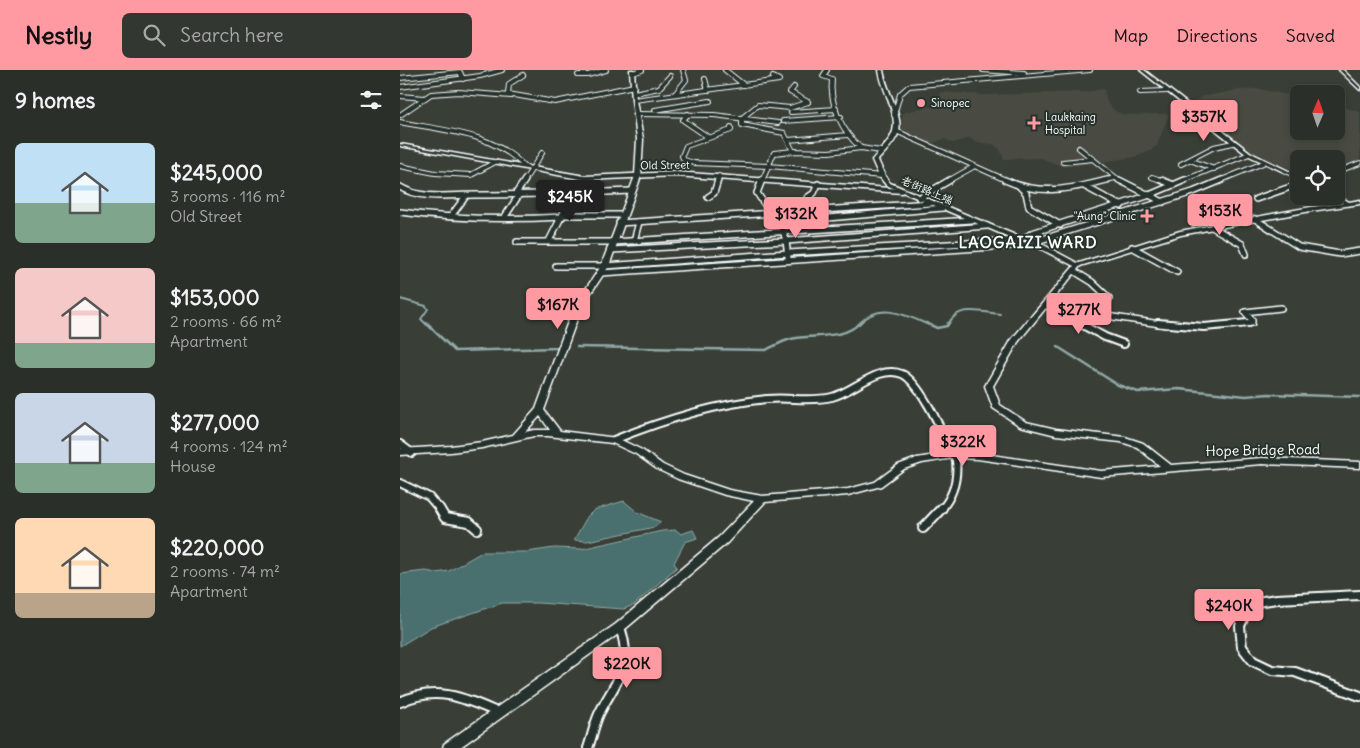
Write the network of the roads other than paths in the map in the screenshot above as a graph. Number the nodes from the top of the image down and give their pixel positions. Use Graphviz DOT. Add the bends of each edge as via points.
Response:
graph roads {
  1 [pos="502,70"];
  2 [pos="606,70"];
  3 [pos="642,70"];
  4 [pos="683,70"];
  5 [pos="725,70"];
  6 [pos="827,70"];
  7 [pos="881,70"];
  8 [pos="983,70"];
  9 [pos="1090,70"];
  10 [pos="1142,70"];
  11 [pos="1341,70"];
  12 [pos="1013,71"];
  13 [pos="633,72"];
  14 [pos="1041,74"];
  15 [pos="523,75"];
  16 [pos="578,75"];
  17 [pos="670,76"];
  18 [pos="773,77"];
  19 [pos="400,78"];
  20 [pos="463,79"];
  21 [pos="705,79"];
  22 [pos="744,85"];
  23 [pos="634,86"];
  24 [pos="400,87"];
  25 [pos="794,87"];
  26 [pos="1360,89"];
  27 [pos="708,90"];
  28 [pos="1167,91"];
  29 [pos="1140,92"];
  30 [pos="674,95"];
  31 [pos="400,96"];
  32 [pos="512,96"];
  33 [pos="634,96"];
  34 [pos="425,98"];
  35 [pos="710,101"];
  36 [pos="836,109"];
  37 [pos="791,110"];
  38 [pos="635,113"];
  39 [pos="688,114"];
  40 [pos="400,115"];
  41 [pos="894,116"];
  42 [pos="840,117"];
  43 [pos="742,118"];
  44 [pos="784,121"];
  45 [pos="400,122"];
  46 [pos="778,123"];
  47 [pos="731,127"];
  48 [pos="769,130"];
  49 [pos="896,131"];
  50 [pos="848,136"];
  51 [pos="708,137"];
  52 [pos="788,140"];
  53 [pos="1233,143"];
  54 [pos="400,144"];
  55 [pos="861,148"];
  56 [pos="1079,148"];
  57 [pos="793,151"];
  58 [pos="881,152"];
  59 [pos="542,153"];
  60 [pos="1249,154"];
  61 [pos="1092,159"];
  62 [pos="1190,160"];
  63 [pos="496,162"];
  64 [pos="1063,162"];
  65 [pos="1263,162"];
  66 [pos="1360,163"];
  67 [pos="1181,164"];
  68 [pos="400,166"];
  69 [pos="769,166"];
  70 [pos="525,167"];
  71 [pos="973,167"];
  72 [pos="533,168"];
  73 [pos="1214,169"];
  74 [pos="1345,169"];
  75 [pos="1290,174"];
  76 [pos="638,176"];
  77 [pos="719,176"];
  78 [pos="882,176"];
  79 [pos="1152,176"];
  80 [pos="1114,178"];
  81 [pos="762,179"];
  82 [pos="818,184"];
  83 [pos="1174,185"];
  84 [pos="1084,186"];
  85 [pos="400,187"];
  86 [pos="1020,187"];
  87 [pos="1290,187"];
  88 [pos="632,191"];
  89 [pos="902,191"];
  90 [pos="573,194"];
  91 [pos="517,195"];
  92 [pos="466,196"];
  93 [pos="1148,196"];
  94 [pos="708,197"];
  95 [pos="919,198"];
  96 [pos="1256,199"];
  97 [pos="1345,201"];
  98 [pos="1163,202"];
  99 [pos="1360,202"];
  100 [pos="931,203"];
  101 [pos="1350,204"];
  102 [pos="1120,205"];
  103 [pos="944,208"];
  104 [pos="806,211"];
  105 [pos="1128,211"];
  106 [pos="400,212"];
  107 [pos="413,212"];
  108 [pos="778,213"];
  109 [pos="771,214"];
  110 [pos="624,215"];
  111 [pos="400,216"];
  112 [pos="451,216"];
  113 [pos="563,216"];
  114 [pos="504,218"];
  115 [pos="1255,219"];
  116 [pos="972,220"];
  117 [pos="639,222"];
  118 [pos="781,222"];
  119 [pos="620,223"];
  120 [pos="1060,225"];
  121 [pos="987,226"];
  122 [pos="1212,227"];
  123 [pos="784,233"];
  124 [pos="1021,239"];
  125 [pos="549,241"];
  126 [pos="634,241"];
  127 [pos="786,241"];
  128 [pos="517,242"];
  129 [pos="613,242"];
  130 [pos="1036,243"];
  131 [pos="1025,245"];
  132 [pos="1132,247"];
  133 [pos="611,250"];
  134 [pos="1360,251"];
  135 [pos="788,253"];
  136 [pos="1246,254"];
  137 [pos="789,261"];
  138 [pos="556,266"];
  139 [pos="1076,268"];
  140 [pos="603,270"];
  141 [pos="1177,272"];
  142 [pos="1047,302"];
  143 [pos="1281,308"];
  144 [pos="1091,313"];
  145 [pos="1124,344"];
  146 [pos="540,410"];
  147 [pos="557,434"];
  148 [pos="514,439"];
  149 [pos="614,440"];
  150 [pos="400,451"];
  151 [pos="954,455"];
  152 [pos="1360,465"];
  153 [pos="1167,467"];
  154 [pos="400,483"];
  155 [pos="762,499"];
  156 [pos="923,528"];
  157 [pos="477,529"];
  158 [pos="1360,595"];
  159 [pos="620,627"];
  160 [pos="1360,696"];
  161 [pos="400,702"];
  162 [pos="499,713"];
  163 [pos="450,748"];
  164 [pos="588,748"];
  1 -- 20 [label="street"];
  2 -- 16 [label="street"];
  3 -- 13 [label="street"];
  4 -- 30 [label="street" via="686,80"];
  5 -- 22 [label="street"];
  6 -- 36 [label="street" via="823,76 832,79 832,98"];
  7 -- 41 [label="main road"];
  8 -- 12 [label="street"];
  9 -- 14 [label="street"];
  10 -- 28 [label="street"];
  11 -- 26 [label="street"];
  12 -- 14 [label="street"];
  13 -- 23 [label="main road"];
  14 -- 41 [label="street" via="909,86 900,94"];
  15 -- 32 [label="street" via="508,84 508,94"];
  17 -- 33 [label="street" via="662,88"];
  18 -- 22 [label="street" via="779,80"];
  19 -- 20 [label="street" via="460,72"];
  20 -- 24 [label="street"];
  21 -- 27 [label="street"];
  22 -- 27 [label="street"];
  23 -- 32 [label="street" via="555,102"];
  23 -- 33 [label="main road"];
  25 -- 37 [label="street" via="790,92 808,102"];
  27 -- 30 [label="street"];
  28 -- 29 [label="street"];
  28 -- 53 [label="street"];
  30 -- 33 [label="street"];
  31 -- 34 [label="street"];
  32 -- 34 [label="street" via="454,92 431,94"];
  33 -- 38 [label="main road"];
  34 -- 40 [label="street"];
  35 -- 38 [label="street"];
  36 -- 37 [label="street"];
  36 -- 42 [label="street"];
  37 -- 43 [label="street" via="758,105"];
  37 -- 44 [label="street"];
  38 -- 39 [label="street"];
  38 -- 76 [label="main road" via="640,139"];
  39 -- 43 [label="street"];
  39 -- 51 [label="street" via="683,120"];
  41 -- 49 [label="main road"];
  42 -- 44 [label="street"];
  42 -- 50 [label="street"];
  43 -- 46 [label="street"];
  43 -- 48 [label="street" via="742,125"];
  44 -- 46 [label="street"];
  45 -- 70 [label="street" via="489,141 503,147"];
  46 -- 48 [label="street"];
  47 -- 51 [label="street" via="731,130"];
  48 -- 52 [label="street" via="783,132"];
  49 -- 58 [label="main road"];
  49 -- 71 [label="street"];
  50 -- 52 [label="street"];
  50 -- 55 [label="street"];
  51 -- 69 [label="street" via="686,146 682,156 684,160"];
  52 -- 57 [label="street"];
  53 -- 60 [label="street"];
  53 -- 62 [label="street" via="1221,144"];
  54 -- 63 [label="street, Old Street"];
  55 -- 57 [label="street" via="829,152"];
  55 -- 58 [label="street"];
  56 -- 61 [label="street"];
  57 -- 69 [label="street" via="774,153"];
  58 -- 78 [label="main road, 老街路上端" via="875,160"];
  59 -- 72 [label="street"];
  60 -- 65 [label="street"];
  60 -- 73 [label="street"];
  61 -- 64 [label="street"];
  61 -- 80 [label="street"];
  62 -- 67 [label="street"];
  62 -- 73 [label="street"];
  63 -- 68 [label="street" via="471,175 435,173"];
  63 -- 70 [label="street, Old Street"];
  65 -- 75 [label="street"];
  65 -- 98 [label="street"];
  66 -- 74 [label="street"];
  69 -- 78 [label="street"];
  69 -- 81 [label="street"];
  70 -- 72 [label="street, Old Street"];
  71 -- 86 [label="street"];
  71 -- 95 [label="street"];
  72 -- 76 [label="street, Old Street" via="585,178"];
  72 -- 91 [label="street"];
  73 -- 83 [label="street"];
  76 -- 77 [label="street, Old Street"];
  76 -- 88 [label="main road"];
  77 -- 81 [label="street, Old Street"];
  77 -- 94 [label="street" via="714,193"];
  78 -- 89 [label="main road, 老街路上端" via="888,184"];
  79 -- 83 [label="street"];
  80 -- 84 [label="street"];
  80 -- 93 [label="street"];
  81 -- 82 [label="street, Old Street"];
  81 -- 109 [label="street" via="757,193"];
  82 -- 89 [label="street, Old Street"];
  82 -- 104 [label="street" via="807,198"];
  83 -- 93 [label="street"];
  84 -- 86 [label="street" via="1051,191"];
  84 -- 102 [label="street"];
  85 -- 92 [label="street" via="425,195"];
  86 -- 120 [label="street" via="1026,193 1029,207"];
  87 -- 96 [label="street"];
  88 -- 90 [label="street"];
  88 -- 110 [label="main road"];
  89 -- 95 [label="main road, 老街路上端"];
  90 -- 91 [label="street"];
  90 -- 113 [label="street"];
  91 -- 92 [label="street"];
  91 -- 114 [label="street"];
  92 -- 112 [label="street"];
  93 -- 98 [label="street"];
  93 -- 102 [label="street"];
  95 -- 100 [label="main road, 老街路上端"];
  97 -- 101 [label="street"];
  98 -- 105 [label="street"];
  99 -- 101 [label="street"];
  100 -- 103 [label="main road, 老街路上端"];
  100 -- 104 [label="street"];
  101 -- 115 [label="street"];
  102 -- 105 [label="street"];
  102 -- 120 [label="street"];
  103 -- 116 [label="main road, 老街路上端"];
  103 -- 118 [label="street"];
  104 -- 108 [label="street"];
  105 -- 130 [label="street"];
  106 -- 107 [label="street"];
  107 -- 111 [label="street"];
  107 -- 112 [label="street"];
  108 -- 109 [label="street"];
  108 -- 118 [label="street"];
  109 -- 117 [label="street"];
  110 -- 113 [label="street"];
  110 -- 119 [label="main road"];
  112 -- 114 [label="street"];
  113 -- 114 [label="street"];
  113 -- 125 [label="street"];
  115 -- 122 [label="street"];
  115 -- 134 [label="street" via="1299,247 1340,254"];
  116 -- 121 [label="main road, 老街路上端"];
  116 -- 123 [label="street"];
  117 -- 119 [label="street"];
  117 -- 126 [label="street"];
  118 -- 123 [label="street"];
  119 -- 129 [label="main road"];
  120 -- 124 [label="street"];
  121 -- 124 [label="main road, 老街路上端"];
  121 -- 127 [label="street"];
  122 -- 132 [label="street"];
  122 -- 136 [label="street" via="1242,244"];
  123 -- 126 [label="street"];
  123 -- 127 [label="street"];
  124 -- 130 [label="main road, 老街路上端"];
  124 -- 131 [label="main road" via="1019,243"];
  124 -- 135 [label="street"];
  125 -- 128 [label="street"];
  125 -- 129 [label="street"];
  126 -- 129 [label="street"];
  127 -- 133 [label="street"];
  127 -- 135 [label="street"];
  129 -- 133 [label="main road"];
  130 -- 131 [label="main road"];
  130 -- 139 [label="main road, 老街路上端"];
  131 -- 137 [label="street"];
  132 -- 139 [label="street"];
  132 -- 141 [label="street"];
  133 -- 140 [label="main road"];
  135 -- 137 [label="street"];
  135 -- 140 [label="street"];
  137 -- 140 [label="street"];
  138 -- 140 [label="street"];
  139 -- 142 [label="main road"];
  139 -- 144 [label="street" via="1109,298 1108,301 1089,305"];
  140 -- 146 [label="main road" via="577,308"];
  142 -- 144 [label="street" via="1073,312"];
  142 -- 145 [label="street" via="1105,337"];
  142 -- 153 [label="main road" via="1015,341 989,386 996,406 1023,424 1056,432 1122,439 1140,446"];
  143 -- 144 [label="street" via="1245,312 1252,323 1204,327"];
  146 -- 147 [label="main road"];
  146 -- 148 [label="main road"];
  147 -- 148 [label="main road, Hope Bridge Road" via="534,434"];
  147 -- 149 [label="main road, Hope Bridge Road"];
  148 -- 150 [label="main road, Hope Bridge Road" via="450,449"];
  149 -- 151 [label="street" via="683,414 768,399 832,397 864,381 896,372 908,377 940,426"];
  149 -- 155 [label="main road, Hope Bridge Road" via="681,477 728,493"];
  151 -- 153 [label="main road, Hope Bridge Road" via="1101,474 1146,472"];
  151 -- 155 [label="main road, Hope Bridge Road" via="911,463 878,484 848,492"];
  151 -- 156 [label="street" via="958,469 954,490 946,506"];
  152 -- 153 [label="main road, Hope Bridge Road" via="1262,461"];
  154 -- 157 [label="street" via="436,503 446,518 469,522"];
  155 -- 159 [label="main road" via="723,540"];
  158 -- 160 [label="street" via="1322,599 1278,598 1250,603 1240,626 1242,647 1254,661 1272,670 1294,672"];
  159 -- 162 [label="main road"];
  159 -- 164 [label="street" via="628,654 600,712"];
  161 -- 162 [label="street" via="411,695 443,692"];
  162 -- 163 [label="main road"];
}
